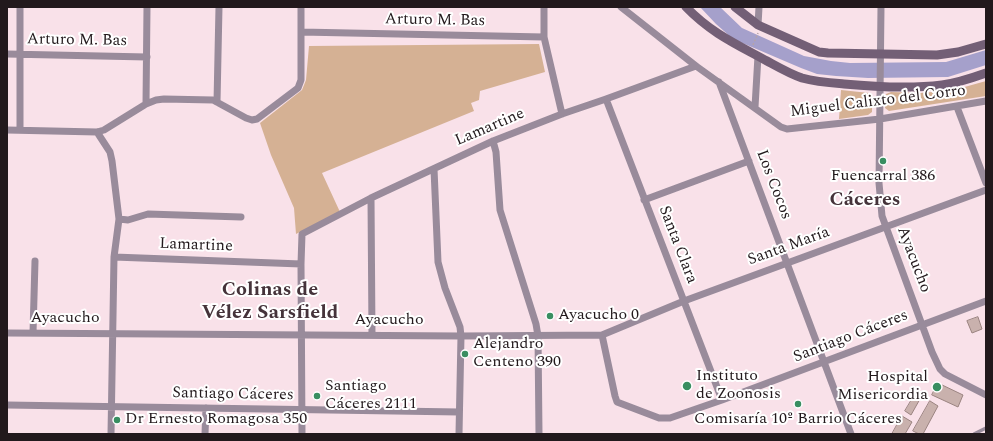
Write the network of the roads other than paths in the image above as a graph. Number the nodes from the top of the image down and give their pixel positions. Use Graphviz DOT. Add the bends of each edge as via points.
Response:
graph roads {
  1 [pos="20,7"];
  2 [pos="147,7"];
  3 [pos="219,7"];
  4 [pos="301,7"];
  5 [pos="544,7"];
  6 [pos="621,7"];
  7 [pos="686,7"];
  8 [pos="735,7"];
  9 [pos="759,7"];
  10 [pos="881,7"];
  11 [pos="760,26"];
  12 [pos="301,32"];
  13 [pos="544,37"];
  14 [pos="986,44"];
  15 [pos="7,54"];
  16 [pos="20,54"];
  17 [pos="754,54"];
  18 [pos="146,56"];
  19 [pos="881,58"];
  20 [pos="696,66"];
  21 [pos="986,73"];
  22 [pos="719,81"];
  23 [pos="880,85"];
  24 [pos="606,99"];
  25 [pos="218,102"];
  26 [pos="986,102"];
  27 [pos="146,104"];
  28 [pos="755,107"];
  29 [pos="957,107"];
  30 [pos="562,114"];
  31 [pos="880,119"];
  32 [pos="7,130"];
  33 [pos="20,130"];
  34 [pos="97,132"];
  35 [pos="493,141"];
  36 [pos="749,161"];
  37 [pos="434,169"];
  38 [pos="986,183"];
  39 [pos="986,190"];
  40 [pos="371,198"];
  41 [pos="644,200"];
  42 [pos="241,216"];
  43 [pos="119,219"];
  44 [pos="885,227"];
  45 [pos="114,257"];
  46 [pos="35,261"];
  47 [pos="787,263"];
  48 [pos="301,264"];
  49 [pos="684,301"];
  50 [pos="986,301"];
  51 [pos="922,325"];
  52 [pos="7,333"];
  53 [pos="34,333"];
  54 [pos="113,334"];
  55 [pos="301,335"];
  56 [pos="372,335"];
  57 [pos="602,335"];
  58 [pos="461,336"];
  59 [pos="538,336"];
  60 [pos="824,362"];
  61 [pos="986,395"];
  62 [pos="722,400"];
  63 [pos="7,405"];
  64 [pos="112,407"];
  65 [pos="206,408"];
  66 [pos="302,410"];
  67 [pos="459,412"];
  68 [pos="986,428"];
  69 [pos="111,434"];
  70 [pos="205,434"];
  71 [pos="302,434"];
  72 [pos="459,434"];
  73 [pos="539,434"];
  74 [pos="851,434"];
  75 [pos="974,434"];
  1 -- 16 [label="street"];
  2 -- 18 [label="street"];
  3 -- 25 [label="street"];
  4 -- 12 [label="street"];
  5 -- 13 [label="street"];
  6 -- 20 [label="street, Miguel Calixto del Corro"];
  7 -- 17 [label="main road" via="718,34"];
  8 -- 11 [label="main road"];
  9 -- 11 [label="street"];
  10 -- 19 [label="street, Ayacucho"];
  11 -- 19 [label="main road" via="819,52"];
  12 -- 13 [label="street, Arturo M. Bas"];
  12 -- 25 [label="street" via="301,80 298,88 257,119 252,120"];
  13 -- 30 [label="street"];
  14 -- 19 [label="main road" via="948,54"];
  15 -- 16 [label="street, Arturo M. Bas"];
  16 -- 18 [label="street, Arturo M. Bas"];
  16 -- 33 [label="street"];
  17 -- 23 [label="main road" via="803,78 827,83"];
  17 -- 28 [label="street"];
  18 -- 27 [label="street"];
  19 -- 23 [label="street, Ayacucho"];
  20 -- 22 [label="street, Miguel Calixto del Corro"];
  20 -- 24 [label="street, Lamartine"];
  21 -- 23 [label="main road" via="941,85"];
  22 -- 28 [label="street, Miguel Calixto del Corro"];
  22 -- 36 [label="street, Los Cocos"];
  23 -- 31 [label="street, Ayacucho"];
  24 -- 30 [label="street, Lamartine"];
  24 -- 41 [label="street, Santa Clara"];
  25 -- 27 [label="street" via="207,99 164,99"];
  26 -- 29 [label="street, Miguel Calixto del Corro"];
  27 -- 34 [label="street" via="110,128"];
  28 -- 31 [label="street, Miguel Calixto del Corro" via="787,129"];
  29 -- 31 [label="street, Miguel Calixto del Corro"];
  29 -- 38 [label="street"];
  30 -- 35 [label="street, Lamartine"];
  31 -- 44 [label="street, Ayacucho" via="879,183"];
  32 -- 33 [label="street"];
  33 -- 34 [label="street"];
  34 -- 43 [label="street" via="108,148 112,161"];
  35 -- 37 [label="street, Lamartine"];
  35 -- 59 [label="street" via="500,210"];
  36 -- 41 [label="street"];
  36 -- 47 [label="street, Los Cocos"];
  37 -- 40 [label="street, Lamartine"];
  37 -- 58 [label="street" via="438,262"];
  39 -- 44 [label="street, Santa María"];
  40 -- 48 [label="street, Lamartine" via="302,234"];
  40 -- 56 [label="street"];
  41 -- 49 [label="street, Santa Clara"];
  42 -- 43 [label="street" via="148,214 128,220"];
  43 -- 45 [label="street"];
  44 -- 47 [label="street, Santa María"];
  44 -- 51 [label="street, Ayacucho"];
  45 -- 48 [label="street, Lamartine"];
  45 -- 54 [label="street"];
  46 -- 53 [label="street"];
  47 -- 49 [label="street, Santa María"];
  47 -- 60 [label="street, Los Cocos"];
  48 -- 55 [label="street"];
  49 -- 57 [label="street, Santa María"];
  49 -- 62 [label="street, Santa Clara"];
  50 -- 51 [label="street, Santiago Cáceres"];
  51 -- 60 [label="street, Santiago Cáceres"];
  51 -- 61 [label="street, Ayacucho" via="940,369 950,378"];
  52 -- 53 [label="street, Ayacucho"];
  53 -- 54 [label="street, Ayacucho"];
  54 -- 55 [label="street, Ayacucho"];
  54 -- 64 [label="street"];
  55 -- 56 [label="street, Ayacucho"];
  55 -- 66 [label="street"];
  56 -- 58 [label="street, Ayacucho"];
  57 -- 59 [label="street, Ayacucho"];
  57 -- 62 [label="street, Santiago Cáceres" via="617,402 664,419"];
  58 -- 59 [label="street, Ayacucho"];
  58 -- 67 [label="street"];
  59 -- 73 [label="street"];
  60 -- 62 [label="street, Santiago Cáceres"];
  60 -- 74 [label="street, Los Cocos"];
  63 -- 64 [label="street, Santiago Cáceres"];
  64 -- 65 [label="street, Santiago Cáceres"];
  64 -- 69 [label="street"];
  65 -- 66 [label="street, Santiago Cáceres"];
  65 -- 70 [label="street"];
  66 -- 67 [label="street, Santiago Cáceres"];
  66 -- 71 [label="street"];
  67 -- 72 [label="street"];
  68 -- 75 [label="lane"];
}
